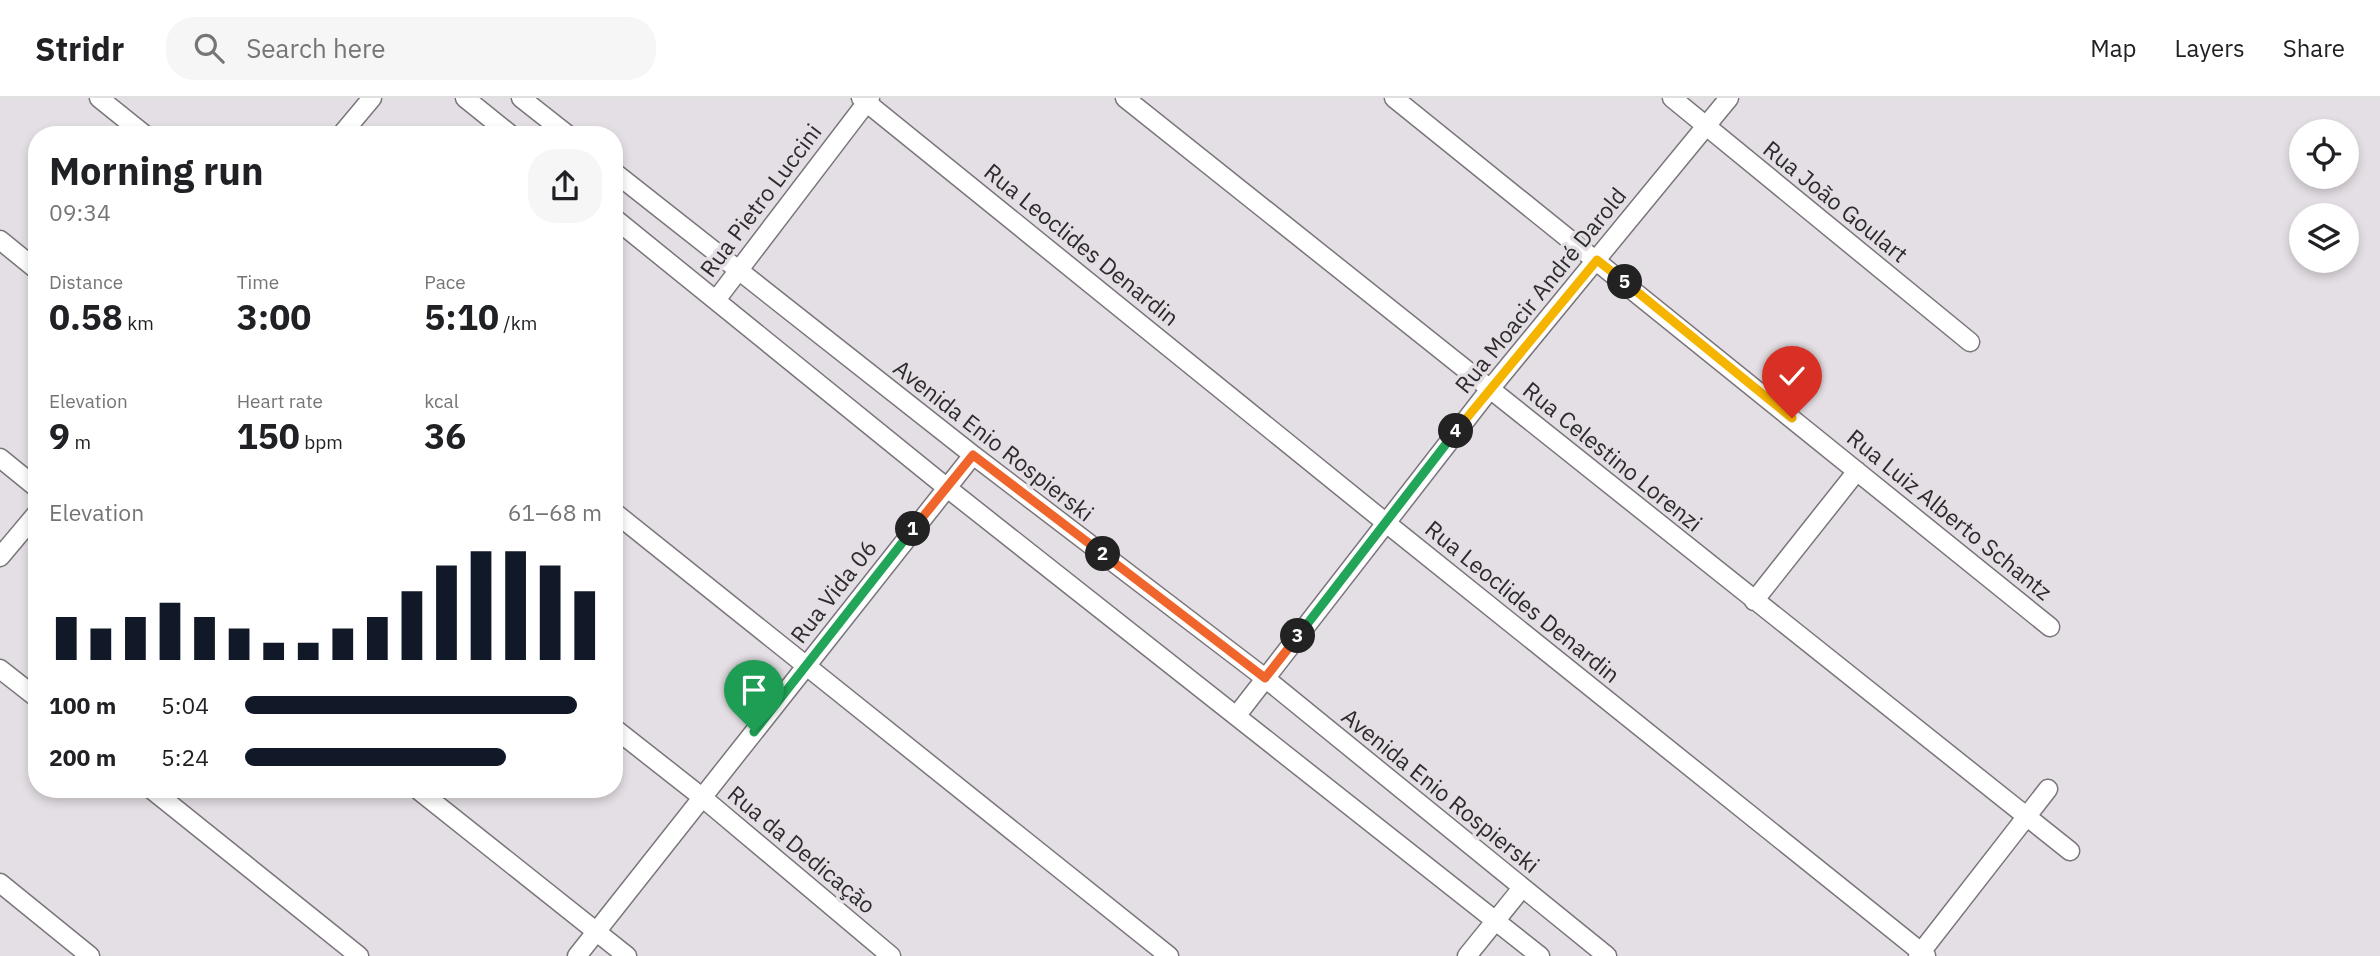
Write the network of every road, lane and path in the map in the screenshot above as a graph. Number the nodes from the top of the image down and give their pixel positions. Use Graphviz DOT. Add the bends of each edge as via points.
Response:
graph roads {
  1 [pos="99,98"];
  2 [pos="372,98"];
  3 [pos="465,98"];
  4 [pos="521,98"];
  5 [pos="1125,98"];
  6 [pos="1394,98"];
  7 [pos="1672,98"];
  8 [pos="1729,98"];
  9 [pos="866,99"];
  10 [pos="134,126"];
  11 [pos="349,126"];
  12 [pos="500,126"];
  13 [pos="557,126"];
  14 [pos="1706,126"];
  15 [pos="623,179"];
  16 [pos="623,225"];
  17 [pos="0,240"];
  18 [pos="1597,260"];
  19 [pos="28,263"];
  20 [pos="737,270"];
  21 [pos="716,300"];
  22 [pos="1970,342"];
  23 [pos="1490,388"];
  24 [pos="973,455"];
  25 [pos="0,458"];
  26 [pos="1857,471"];
  27 [pos="28,481"];
  28 [pos="946,487"];
  29 [pos="623,519"];
  30 [pos="1385,522"];
  31 [pos="28,524"];
  32 [pos="0,557"];
  33 [pos="1754,601"];
  34 [pos="2050,627"];
  35 [pos="805,666"];
  36 [pos="0,668"];
  37 [pos="1265,678"];
  38 [pos="28,691"];
  39 [pos="1237,715"];
  40 [pos="623,735"];
  41 [pos="2048,789"];
  42 [pos="162,798"];
  43 [pos="428,798"];
  44 [pos="703,798"];
  45 [pos="2026,817"];
  46 [pos="2070,851"];
  47 [pos="0,883"];
  48 [pos="1522,888"];
  49 [pos="1496,920"];
  50 [pos="597,932"];
  51 [pos="1922,955"];
  52 [pos="90,956"];
  53 [pos="359,956"];
  54 [pos="577,956"];
  55 [pos="627,956"];
  56 [pos="891,956"];
  57 [pos="1169,956"];
  58 [pos="1467,956"];
  59 [pos="1540,956"];
  60 [pos="1606,956"];
  1 -- 10 [label="street"];
  2 -- 11 [label="street"];
  3 -- 12 [label="street"];
  4 -- 13 [label="street"];
  5 -- 23 [label="street, Rua Celestino Lorenzi"];
  6 -- 18 [label="street, Rua Luiz Alberto Schantz"];
  7 -- 14 [label="street, Rua João Goulart"];
  8 -- 14 [label="street, Rua Moacir André Darold"];
  9 -- 20 [label="street, Rua Pietro Luccini"];
  9 -- 30 [label="street, Rua Leoclides Denardin"];
  14 -- 18 [label="street, Rua Moacir André Darold"];
  14 -- 22 [label="street, Rua João Goulart"];
  15 -- 20 [label="street, Avenida Enio Rospierski"];
  16 -- 21 [label="street"];
  17 -- 19 [label="street"];
  18 -- 23 [label="street, Rua Moacir André Darold"];
  18 -- 26 [label="street, Rua Luiz Alberto Schantz"];
  20 -- 21 [label="street, Rua Pietro Luccini"];
  20 -- 24 [label="street, Avenida Enio Rospierski"];
  21 -- 28 [label="street"];
  23 -- 30 [label="street, Rua Moacir André Darold"];
  23 -- 33 [label="street, Rua Celestino Lorenzi"];
  24 -- 28 [label="street, Rua Vida 06"];
  24 -- 37 [label="street, Avenida Enio Rospierski"];
  25 -- 27 [label="street"];
  26 -- 33 [label="street"];
  26 -- 34 [label="street, Rua Luiz Alberto Schantz"];
  28 -- 35 [label="street, Rua Vida 06"];
  28 -- 39 [label="street"];
  29 -- 35 [label="street"];
  30 -- 37 [label="street, Rua Moacir André Darold"];
  30 -- 51 [label="street, Rua Leoclides Denardin"];
  31 -- 32 [label="street"];
  33 -- 45 [label="street, Rua Celestino Lorenzi"];
  35 -- 44 [label="street, Rua Vida 06"];
  35 -- 57 [label="street"];
  36 -- 38 [label="street"];
  37 -- 39 [label="street, Rua Moacir André Darold"];
  37 -- 48 [label="street, Avenida Enio Rospierski"];
  39 -- 49 [label="street"];
  40 -- 44 [label="street, Rua da Dedicação"];
  41 -- 45 [label="street"];
  42 -- 53 [label="street"];
  43 -- 50 [label="street"];
  44 -- 50 [label="street, Rua Vida 06"];
  44 -- 56 [label="street, Rua da Dedicação"];
  45 -- 46 [label="street, Rua Celestino Lorenzi"];
  45 -- 51 [label="street"];
  47 -- 52 [label="street"];
  48 -- 49 [label="street"];
  48 -- 60 [label="street, Avenida Enio Rospierski"];
  49 -- 58 [label="street"];
  49 -- 59 [label="street"];
  50 -- 54 [label="street, Rua Vida 06"];
  50 -- 55 [label="street"];
}
